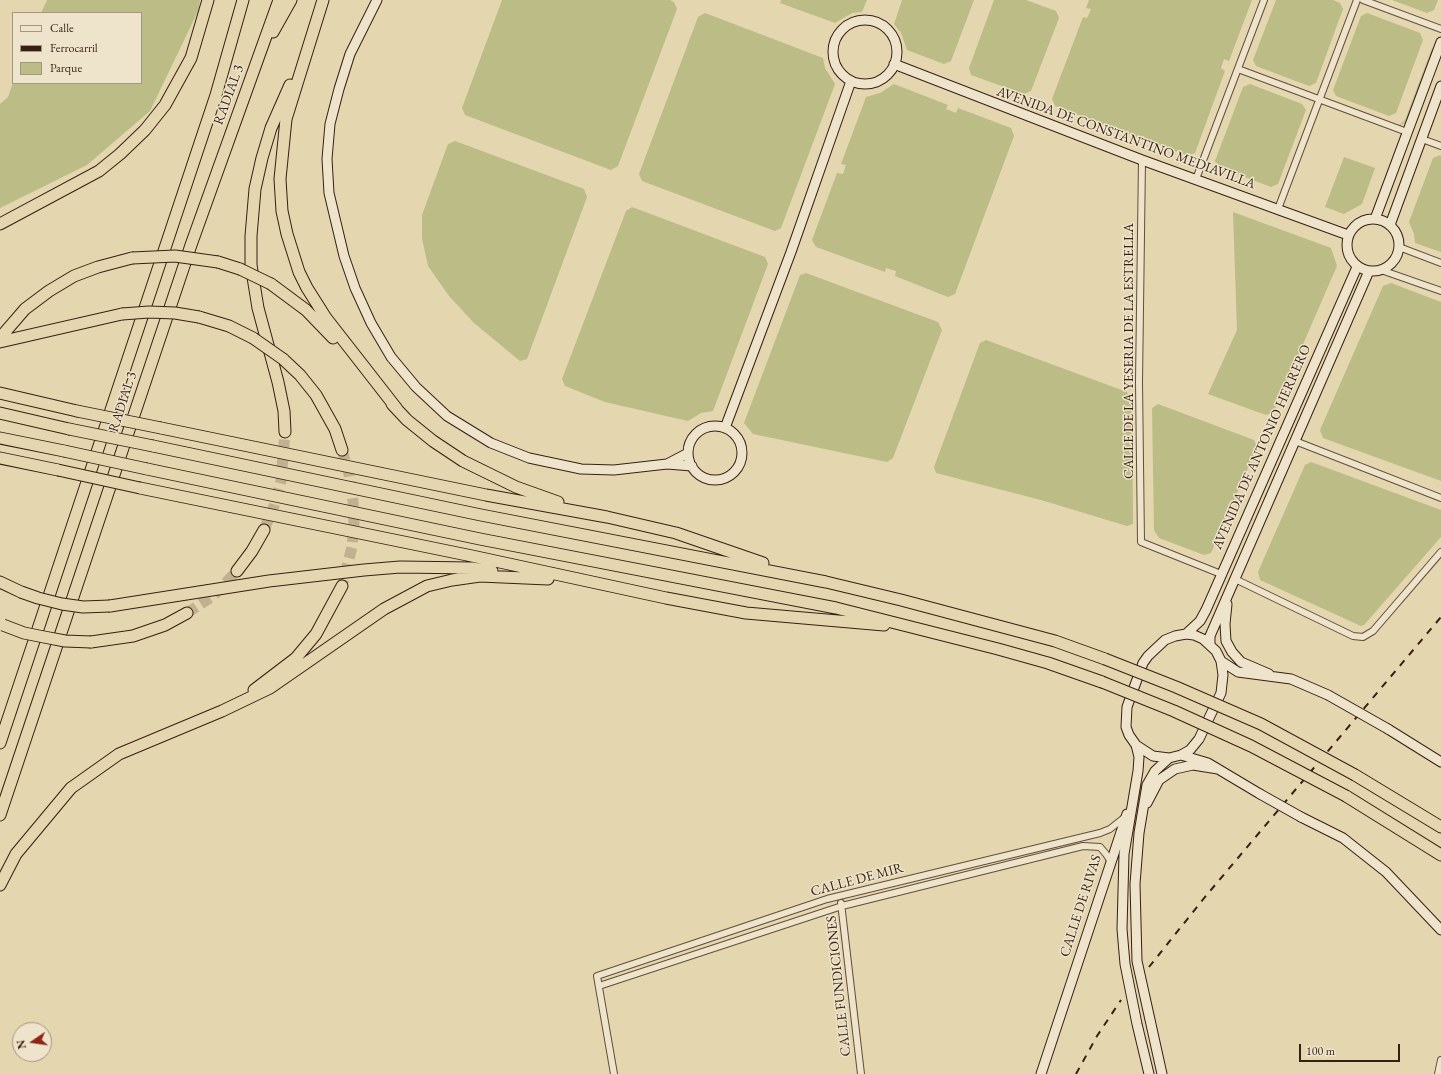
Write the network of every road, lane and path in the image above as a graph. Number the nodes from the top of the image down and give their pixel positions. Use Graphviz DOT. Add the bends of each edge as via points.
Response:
graph roads {
  1 [pos="208,0"];
  2 [pos="243,0"];
  3 [pos="279,0"];
  4 [pos="291,0"];
  5 [pos="323,0"];
  6 [pos="377,0"];
  7 [pos="1264,0"];
  8 [pos="1357,0"];
  9 [pos="1363,0"];
  10 [pos="1441,29"];
  11 [pos="311,34"];
  12 [pos="1441,42"];
  13 [pos="256,62"];
  14 [pos="894,64"];
  15 [pos="1238,69"];
  16 [pos="851,81"];
  17 [pos="1441,86"];
  18 [pos="1319,101"];
  19 [pos="1407,132"];
  20 [pos="1422,139"];
  21 [pos="1441,146"];
  22 [pos="1142,160"];
  23 [pos="1196,179"];
  24 [pos="78,183"];
  25 [pos="1278,209"];
  26 [pos="0,218"];
  27 [pos="1374,219"];
  28 [pos="0,224"];
  29 [pos="1390,225"];
  30 [pos="1348,235"];
  31 [pos="1399,247"];
  32 [pos="1441,263"];
  33 [pos="1357,267"];
  34 [pos="1381,270"];
  35 [pos="1369,271"];
  36 [pos="1441,291"];
  37 [pos="0,338"];
  38 [pos="0,342"];
  39 [pos="0,393"];
  40 [pos="396,409"];
  41 [pos="0,414"];
  42 [pos="725,428"];
  43 [pos="285,432"];
  44 [pos="0,438"];
  45 [pos="1295,441"];
  46 [pos="342,450"];
  47 [pos="688,453"];
  48 [pos="0,458"];
  49 [pos="667,464"];
  50 [pos="692,466"];
  51 [pos="1441,498"];
  52 [pos="607,517"];
  53 [pos="264,530"];
  54 [pos="1441,552"];
  55 [pos="237,571"];
  56 [pos="782,573"];
  57 [pos="1222,574"];
  58 [pos="548,579"];
  59 [pos="1235,580"];
  60 [pos="0,582"];
  61 [pos="342,586"];
  62 [pos="630,591"];
  63 [pos="1228,594"];
  64 [pos="187,614"];
  65 [pos="896,623"];
  66 [pos="2,624"];
  67 [pos="1186,634"];
  68 [pos="1210,644"];
  69 [pos="1221,661"];
  70 [pos="1272,675"];
  71 [pos="222,711"];
  72 [pos="0,743"];
  73 [pos="1136,745"];
  74 [pos="1181,755"];
  75 [pos="1169,758"];
  76 [pos="1441,762"];
  77 [pos="1218,770"];
  78 [pos="1132,808"];
  79 [pos="1141,813"];
  80 [pos="0,814"];
  81 [pos="1125,817"];
  82 [pos="1441,827"];
  83 [pos="1441,855"];
  84 [pos="1111,862"];
  85 [pos="0,885"];
  86 [pos="840,896"];
  87 [pos="842,906"];
  88 [pos="1441,930"];
  89 [pos="599,986"];
  90 [pos="1441,1060"];
  91 [pos="614,1074"];
  92 [pos="861,1074"];
  93 [pos="1041,1074"];
  94 [pos="1149,1074"];
  95 [pos="1162,1074"];
  96 [pos="1438,1074"];
  1 -- 24 [label="highway" via="191,58 165,105 145,130 120,154 99,171"];
  2 -- 72 [label="highway, RADIAL 3" via="216,95"];
  3 -- 13 [label="highway, RADIAL 3"];
  4 -- 13 [label="highway"];
  5 -- 11 [label="highway"];
  6 -- 49 [label="street" via="350,54 338,88 330,124 327,158 329,193 344,256 368,316 391,356 416,387 448,416 491,443 529,458 581,469 614,470"];
  7 -- 15 [label="street"];
  8 -- 18 [label="street"];
  9 -- 10 [label="street"];
  11 -- 40 [label="highway" via="284,132 280,179 282,211 287,234 299,272 326,318"];
  11 -- 43 [label="highway" via="271,128 255,189 251,229 251,265 258,308 284,411"];
  12 -- 19 [label="street"];
  13 -- 80 [label="highway, RADIAL 3" via="191,245"];
  14 -- 16 [label="street" via="889,73 876,81 861,84"];
  14 -- 16 [label="street" via="897,54 896,43 884,26 865,20 855,21 845,26 838,34 833,52 838,69"];
  14 -- 22 [label="street, AVENIDA DE CONSTANTINO MEDIAVILLA"];
  15 -- 18 [label="street"];
  15 -- 23 [label="street"];
  16 -- 42 [label="street"];
  17 -- 20 [label="street"];
  18 -- 19 [label="street"];
  18 -- 25 [label="street"];
  19 -- 27 [label="street"];
  20 -- 21 [label="street"];
  20 -- 29 [label="street"];
  22 -- 23 [label="street, AVENIDA DE CONSTANTINO MEDIAVILLA"];
  22 -- 57 [label="street, CALLE DE LA YESERIA DE LA ESTRELLA" via="1139,382 1141,542"];
  23 -- 25 [label="street, AVENIDA DE CONSTANTINO MEDIAVILLA"];
  24 -- 26 [label="highway"];
  24 -- 28 [label="highway"];
  25 -- 30 [label="street, AVENIDA DE CONSTANTINO MEDIAVILLA"];
  27 -- 29 [label="street"];
  27 -- 30 [label="street" via="1359,223"];
  29 -- 31 [label="street" via="1398,239"];
  30 -- 33 [label="street" via="1347,252"];
  31 -- 32 [label="street"];
  31 -- 34 [label="street" via="1395,259 1387,268"];
  33 -- 35 [label="street"];
  33 -- 57 [label="street, AVENIDA DE ANTONIO HERRERO"];
  34 -- 35 [label="street"];
  34 -- 36 [label="street"];
  35 -- 45 [label="street, AVENIDA DE ANTONIO HERRERO"];
  37 -- 40 [label="highway, bridge" via="25,309 48,291 74,276 98,267 132,258 175,256 218,262 271,284 306,310"];
  38 -- 46 [label="highway, bridge" via="122,314 149,312 199,317 228,326 253,338 283,359 300,375 316,395 335,429"];
  39 -- 52 [label="highway, bridge" via="76,411 486,495"];
  40 -- 52 [label="highway" via="433,441 484,472 538,495"];
  41 -- 56 [label="highway, bridge" via="489,516"];
  42 -- 47 [label="street" via="710,426 697,433"];
  42 -- 50 [label="street" via="736,437 741,446 740,461 733,473 721,479 708,479 696,472"];
  44 -- 65 [label="highway, bridge" via="480,539 836,608"];
  45 -- 51 [label="street"];
  45 -- 59 [label="street, AVENIDA DE ANTONIO HERRERO"];
  47 -- 49 [label="street"];
  47 -- 50 [label="street"];
  48 -- 62 [label="highway, bridge"];
  49 -- 50 [label="street"];
  52 -- 56 [label="highway" via="676,533 764,564"];
  53 -- 55 [label="highway"];
  54 -- 59 [label="street" via="1373,631 1363,637 1353,636"];
  56 -- 82 [label="highway, bridge" via="902,600 1055,641 1105,658 1260,724 1355,775"];
  57 -- 67 [label="street, AVENIDA DE ANTONIO HERRERO" via="1200,621"];
  58 -- 60 [label="highway, bridge" via="472,568 400,568 269,581 110,606 83,607 38,598"];
  58 -- 62 [label="highway"];
  58 -- 71 [label="highway" via="480,576 427,586 384,610 270,688"];
  59 -- 63 [label="street, AVENIDA DE ANTONIO HERRERO"];
  61 -- 71 [label="highway" via="316,634 296,658"];
  62 -- 65 [label="highway" via="746,613 882,626"];
  63 -- 68 [label="street, AVENIDA DE ANTONIO HERRERO" via="1210,636"];
  63 -- 70 [label="street" via="1226,642 1241,662"];
  64 -- 66 [label="highway, bridge" via="133,636 91,642 44,638"];
  65 -- 83 [label="highway, bridge" via="1048,663 1174,710 1251,746 1346,796"];
  67 -- 68 [label="street" via="1194,635"];
  67 -- 73 [label="street" via="1165,640 1144,663 1127,708 1126,718 1129,735"];
  68 -- 69 [label="street"];
  69 -- 70 [label="street" via="1238,672"];
  69 -- 74 [label="street" via="1223,675 1212,714 1199,739 1190,750"];
  70 -- 76 [label="street, bridge" via="1291,679 1328,695"];
  71 -- 85 [label="highway" via="120,754 71,788 16,854"];
  73 -- 75 [label="street" via="1153,756"];
  73 -- 78 [label="street, CALLE DE RIVAS" via="1139,757"];
  74 -- 75 [label="street"];
  74 -- 77 [label="street" via="1208,763"];
  75 -- 79 [label="street" via="1150,778"];
  77 -- 79 [label="street" via="1193,765 1175,769 1159,780"];
  77 -- 88 [label="street, bridge" via="1343,838 1380,867"];
  78 -- 81 [label="street, CALLE DE RIVAS"];
  78 -- 94 [label="street" via="1124,854 1122,929 1125,964"];
  79 -- 95 [label="street" via="1135,884 1137,961"];
  81 -- 84 [label="street, CALLE DE RIVAS"];
  81 -- 86 [label="street, CALLE DE MIR" via="1110,829 1100,833"];
  84 -- 87 [label="street, CALLE DE MIR" via="1100,847 1083,846"];
  84 -- 93 [label="street, CALLE DE RIVAS"];
  86 -- 87 [label="street, CALLE FUNDICIONES"];
  86 -- 89 [label="street, CALLE DE MIR" via="597,976"];
  87 -- 89 [label="street, CALLE DE MIR"];
  87 -- 92 [label="street, CALLE FUNDICIONES"];
  89 -- 91 [label="street"];
  90 -- 96 [label="street"];
}
